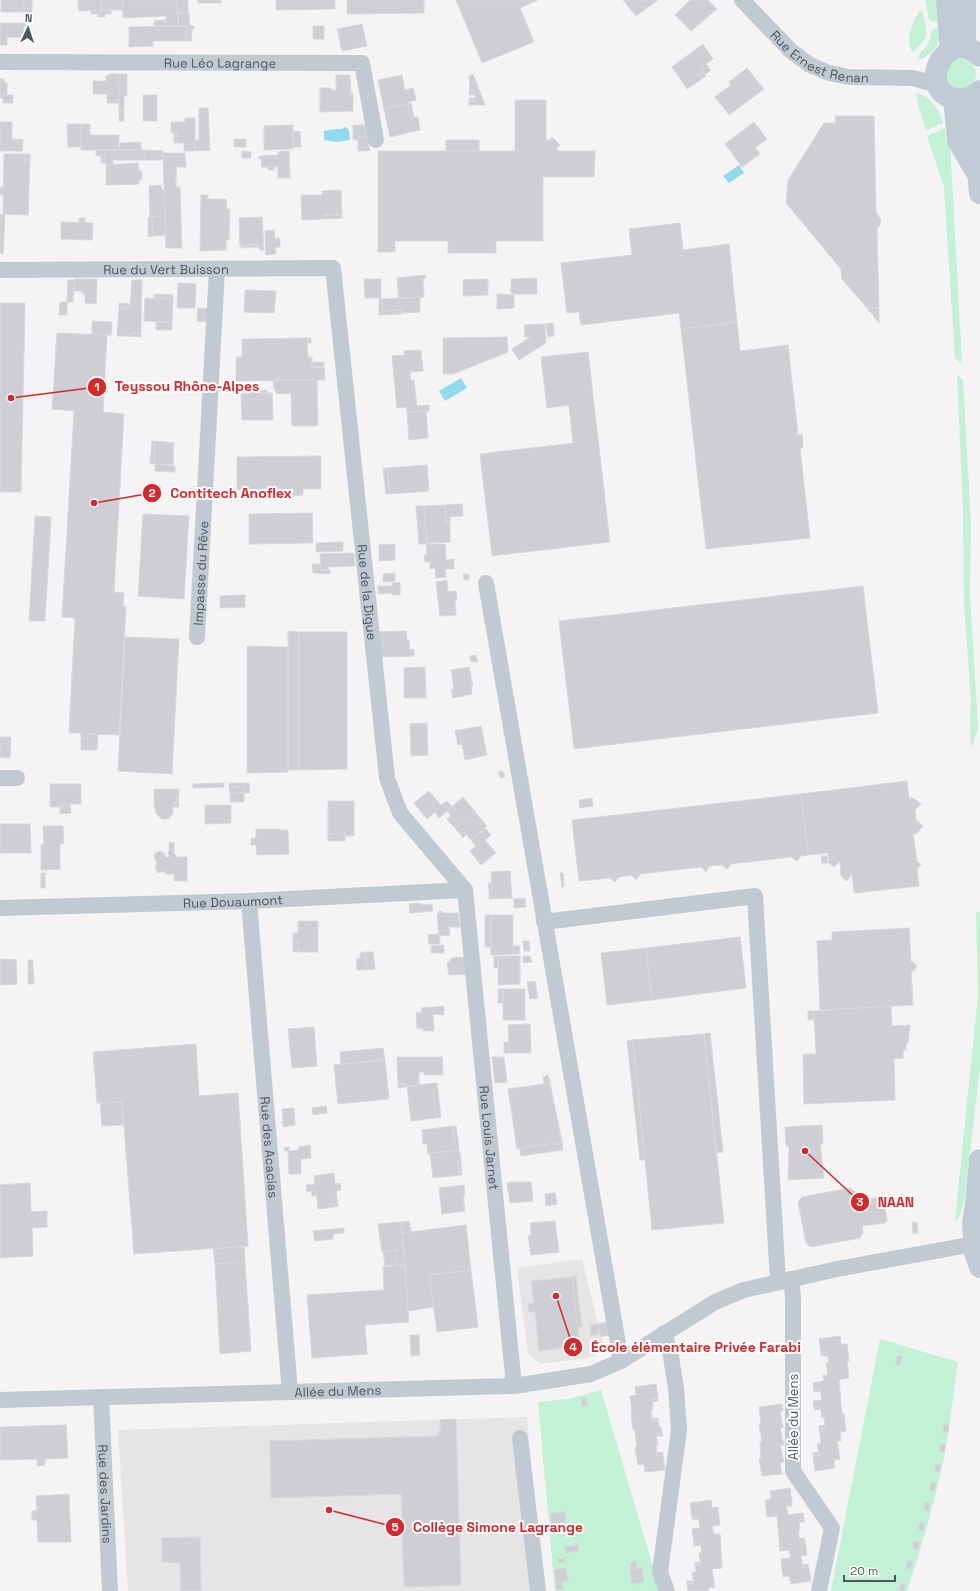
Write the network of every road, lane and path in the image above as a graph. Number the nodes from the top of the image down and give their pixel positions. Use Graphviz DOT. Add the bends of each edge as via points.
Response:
graph roads {
  1 [pos="742,0"];
  2 [pos="947,0"];
  3 [pos="965,0"];
  4 [pos="0,62"];
  5 [pos="959,74"];
  6 [pos="376,140"];
  7 [pos="979,185"];
  8 [pos="332,268"];
  9 [pos="217,269"];
  10 [pos="0,270"];
  11 [pos="486,583"];
  12 [pos="197,637"];
  13 [pos="0,778"];
  14 [pos="17,778"];
  15 [pos="465,890"];
  16 [pos="249,901"];
  17 [pos="0,908"];
  18 [pos="544,922"];
  19 [pos="980,1160"];
  20 [pos="978,1243"];
  21 [pos="980,1266"];
  22 [pos="784,1280"];
  23 [pos="664,1333"];
  24 [pos="621,1361"];
  25 [pos="514,1386"];
  26 [pos="290,1392"];
  27 [pos="101,1397"];
  28 [pos="0,1400"];
  29 [pos="520,1438"];
  30 [pos="110,1591"];
  31 [pos="538,1591"];
  32 [pos="667,1591"];
  33 [pos="819,1591"];
  1 -- 5 [label="street, Rue Ernest Renan" via="791,51 810,65 829,73 849,77 913,78"];
  2 -- 5 [label="main road"];
  3 -- 5 [label="main road"];
  4 -- 6 [label="street, Rue Léo Lagrange" via="362,63"];
  5 -- 7 [label="main road" via="958,140"];
  8 -- 9 [label="street, Rue du Vert Buisson"];
  8 -- 15 [label="street, Rue de la Digue" via="387,778 400,813"];
  9 -- 10 [label="street, Rue du Vert Buisson"];
  9 -- 12 [label="street, Impasse du Rêve"];
  11 -- 18 [label="street"];
  13 -- 14 [label="street"];
  15 -- 16 [label="street, Rue Douaumont"];
  15 -- 25 [label="street, Rue Louis Jarnet"];
  16 -- 17 [label="street, Rue Douaumont"];
  16 -- 26 [label="street, Rue des Acacias"];
  18 -- 22 [label="street" via="755,896"];
  18 -- 24 [label="street"];
  19 -- 20 [label="main road" via="973,1223"];
  20 -- 21 [label="main road" via="975,1252"];
  20 -- 22 [label="street, Allée du Mens"];
  22 -- 23 [label="street, Allée du Mens" via="744,1290 715,1302"];
  22 -- 33 [label="street, Allée du Mens" via="792,1298 793,1471 832,1528"];
  23 -- 24 [label="street, Allée du Mens"];
  23 -- 32 [label="street" via="670,1351 676,1388 678,1430 660,1572"];
  24 -- 25 [label="street, Allée du Mens" via="592,1374"];
  25 -- 26 [label="street, Allée du Mens"];
  26 -- 27 [label="street, Allée du Mens"];
  27 -- 28 [label="street, Allée du Mens"];
  27 -- 30 [label="street, Rue des Jardins"];
  29 -- 31 [label="street"];
}
